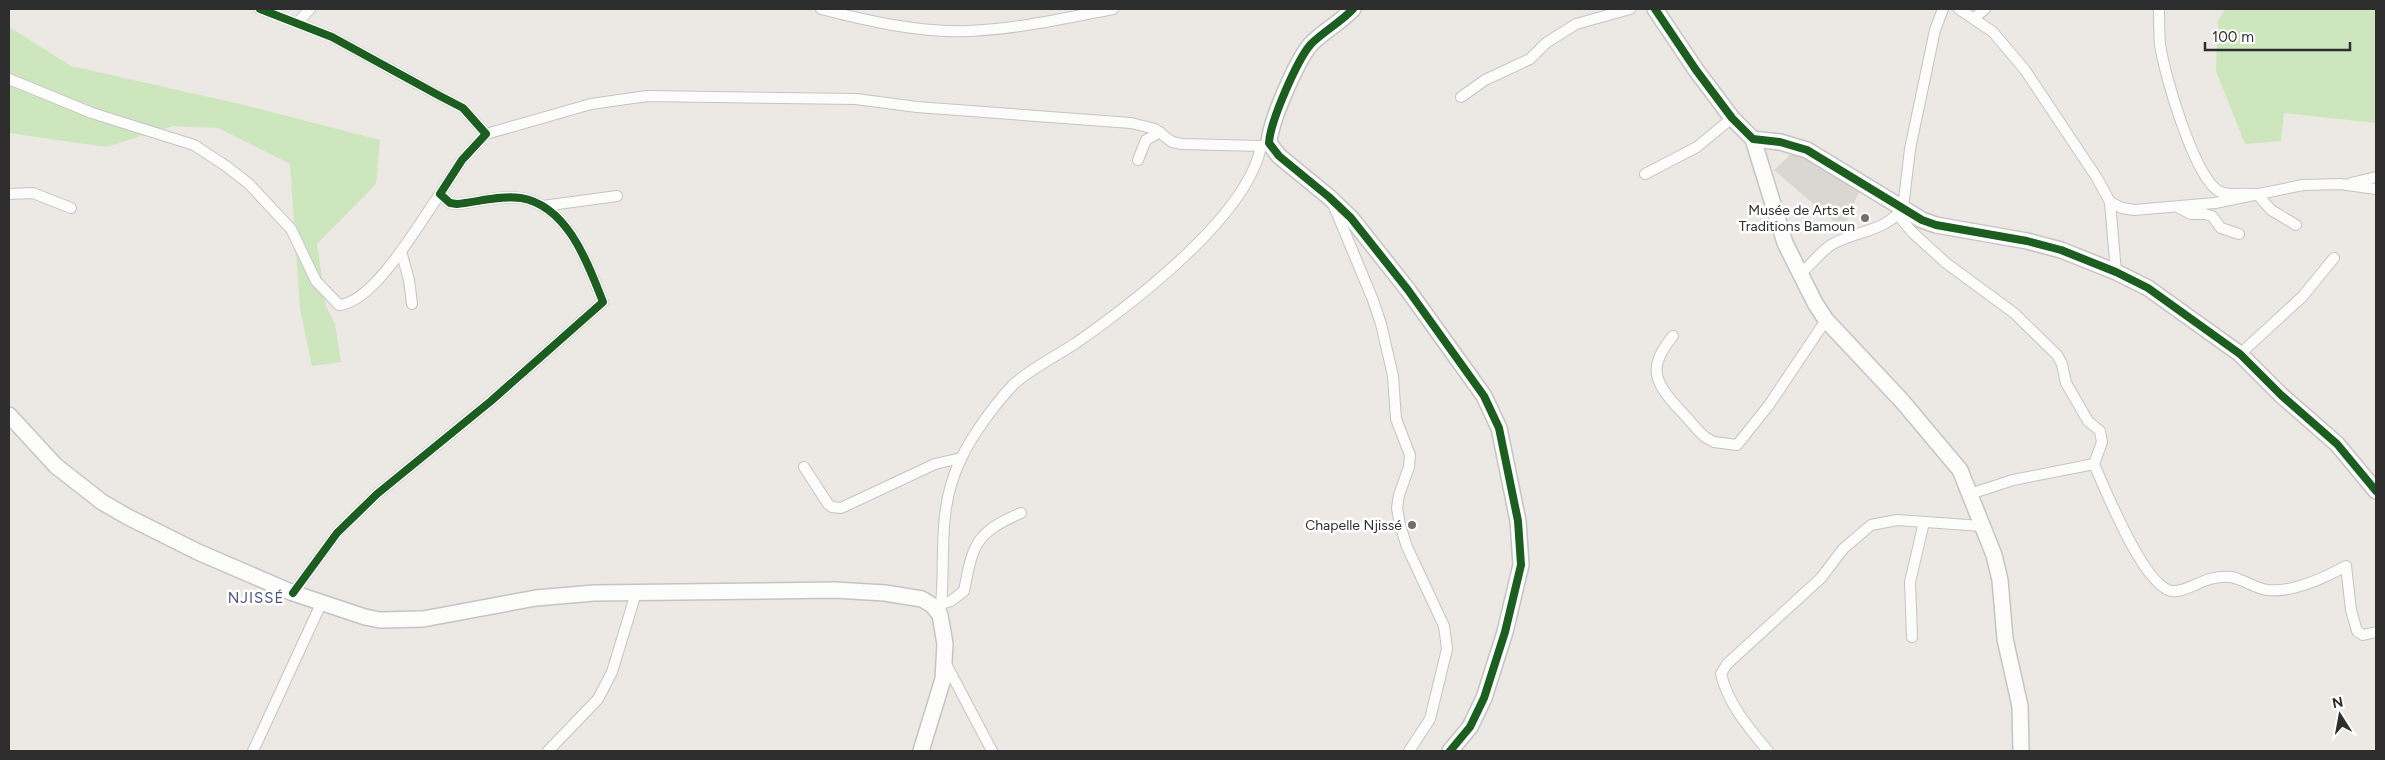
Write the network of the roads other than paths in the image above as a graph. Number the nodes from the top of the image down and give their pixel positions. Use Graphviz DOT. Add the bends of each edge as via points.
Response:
graph roads {
  1 [pos="260,9"];
  2 [pos="310,9"];
  3 [pos="821,9"];
  4 [pos="1113,9"];
  5 [pos="1353,9"];
  6 [pos="1630,9"];
  7 [pos="1655,9"];
  8 [pos="1943,9"];
  9 [pos="1959,9"];
  10 [pos="1985,9"];
  11 [pos="2159,9"];
  12 [pos="1974,18"];
  13 [pos="298,22"];
  14 [pos="9,79"];
  15 [pos="1461,97"];
  16 [pos="1732,118"];
  17 [pos="1160,132"];
  18 [pos="486,134"];
  19 [pos="1753,139"];
  20 [pos="1265,145"];
  21 [pos="1138,160"];
  22 [pos="1645,174"];
  23 [pos="2376,178"];
  24 [pos="2340,184"];
  25 [pos="2376,189"];
  26 [pos="9,194"];
  27 [pos="440,194"];
  28 [pos="2258,195"];
  29 [pos="617,196"];
  30 [pos="1330,197"];
  31 [pos="2110,202"];
  32 [pos="543,206"];
  33 [pos="71,208"];
  34 [pos="2179,208"];
  35 [pos="1900,211"];
  36 [pos="2296,225"];
  37 [pos="2239,234"];
  38 [pos="401,251"];
  39 [pos="2334,258"];
  40 [pos="2116,272"];
  41 [pos="1799,275"];
  42 [pos="412,304"];
  43 [pos="1826,320"];
  44 [pos="1673,336"];
  45 [pos="2240,354"];
  46 [pos="9,415"];
  47 [pos="961,458"];
  48 [pos="2094,464"];
  49 [pos="804,467"];
  50 [pos="2376,491"];
  51 [pos="1970,494"];
  52 [pos="1021,513"];
  53 [pos="1924,522"];
  54 [pos="1982,526"];
  55 [pos="294,593"];
  56 [pos="636,593"];
  57 [pos="321,604"];
  58 [pos="940,609"];
  59 [pos="2376,632"];
  60 [pos="1912,637"];
  61 [pos="945,661"];
  62 [pos="253,751"];
  63 [pos="548,751"];
  64 [pos="921,751"];
  65 [pos="992,751"];
  66 [pos="1408,751"];
  67 [pos="1450,751"];
  68 [pos="1768,751"];
  69 [pos="2021,751"];
  1 -- 13 [label="street"];
  2 -- 13 [label="street"];
  3 -- 4 [label="street" via="914,28 966,31 1018,27"];
  5 -- 20 [label="street" via="1318,38 1300,60"];
  6 -- 15 [label="street" via="1576,24 1546,43 1530,59 1484,80"];
  7 -- 16 [label="street"];
  8 -- 35 [label="street" via="1935,30"];
  9 -- 12 [label="street"];
  10 -- 12 [label="street"];
  11 -- 28 [label="street" via="2160,44 2170,85 2203,171 2225,194"];
  12 -- 31 [label="street" via="1993,32 2025,70"];
  13 -- 18 [label="street" via="463,108"];
  14 -- 38 [label="street" via="92,113 194,145 226,166 249,184 291,229 316,281 339,305 354,300 374,286"];
  16 -- 19 [label="street"];
  16 -- 22 [label="street" via="1697,147"];
  17 -- 18 [label="street" via="1131,123 917,107 856,99 647,96 591,104"];
  17 -- 20 [label="street" via="1172,142 1182,144"];
  17 -- 21 [label="street" via="1146,140"];
  18 -- 27 [label="street" via="462,160"];
  19 -- 35 [label="street" via="1807,150"];
  19 -- 41 [label="street" via="1771,201"];
  20 -- 30 [label="street"];
  20 -- 47 [label="street" via="1245,188 1189,253 1094,330 1014,384"];
  23 -- 24 [label="street"];
  24 -- 25 [label="street"];
  24 -- 28 [label="street" via="2303,185"];
  26 -- 33 [label="street" via="33,193"];
  27 -- 32 [label="street" via="450,203 457,204 520,198"];
  27 -- 38 [label="street"];
  28 -- 34 [label="street"];
  28 -- 36 [label="street" via="2271,210"];
  29 -- 32 [label="street"];
  30 -- 66 [label="street" via="1381,324 1393,376 1396,419 1410,455 1397,508 1400,525 1444,626 1447,649 1430,719"];
  30 -- 67 [label="street" via="1351,218 1408,290 1484,396 1499,428 1518,521 1521,566 1484,698 1470,727"];
  31 -- 34 [label="street" via="2134,210"];
  31 -- 40 [label="street"];
  32 -- 55 [label="street" via="572,236 603,302 491,401 377,494 338,533"];
  34 -- 37 [label="street" via="2191,214 2212,216 2221,228"];
  35 -- 40 [label="street" via="1936,225 2061,250"];
  35 -- 41 [label="street" via="1875,229 1830,246"];
  35 -- 48 [label="street" via="1912,232 1946,263 2019,317 2057,355 2066,383 2088,421 2100,431 2102,442"];
  38 -- 42 [label="street"];
  39 -- 45 [label="street" via="2307,292"];
  40 -- 45 [label="street" via="2148,288"];
  41 -- 43 [label="street"];
  43 -- 44 [label="street" via="1769,405 1737,445 1705,437 1660,386 1656,372 1658,360"];
  43 -- 51 [label="street" via="1948,453 1960,470"];
  45 -- 50 [label="street" via="2337,444"];
  46 -- 55 [label="street" via="56,466 102,502 154,531"];
  47 -- 49 [label="street" via="934,464 841,508 828,504"];
  47 -- 58 [label="street" via="949,490 942,538"];
  48 -- 51 [label="street" via="2012,480"];
  48 -- 59 [label="street" via="2131,545 2159,585 2172,591 2182,590 2203,580 2222,577 2242,580 2268,590 2326,576 2346,566 2357,631 2363,635"];
  51 -- 54 [label="street"];
  52 -- 58 [label="street" via="984,533 969,562 964,591"];
  53 -- 54 [label="street"];
  53 -- 60 [label="street" via="1910,582"];
  53 -- 68 [label="street" via="1897,520 1871,525 1843,549 1821,578 1727,664 1721,674 1725,688 1741,717"];
  54 -- 69 [label="street" via="2000,580 2005,639 2020,706"];
  55 -- 57 [label="street"];
  56 -- 57 [label="street" via="559,595 449,615 395,620 365,617"];
  56 -- 58 [label="street" via="885,592 922,600"];
  56 -- 63 [label="street" via="612,672 598,699"];
  57 -- 62 [label="street"];
  58 -- 61 [label="street"];
  61 -- 64 [label="street" via="943,679"];
  61 -- 65 [label="street"];
}
